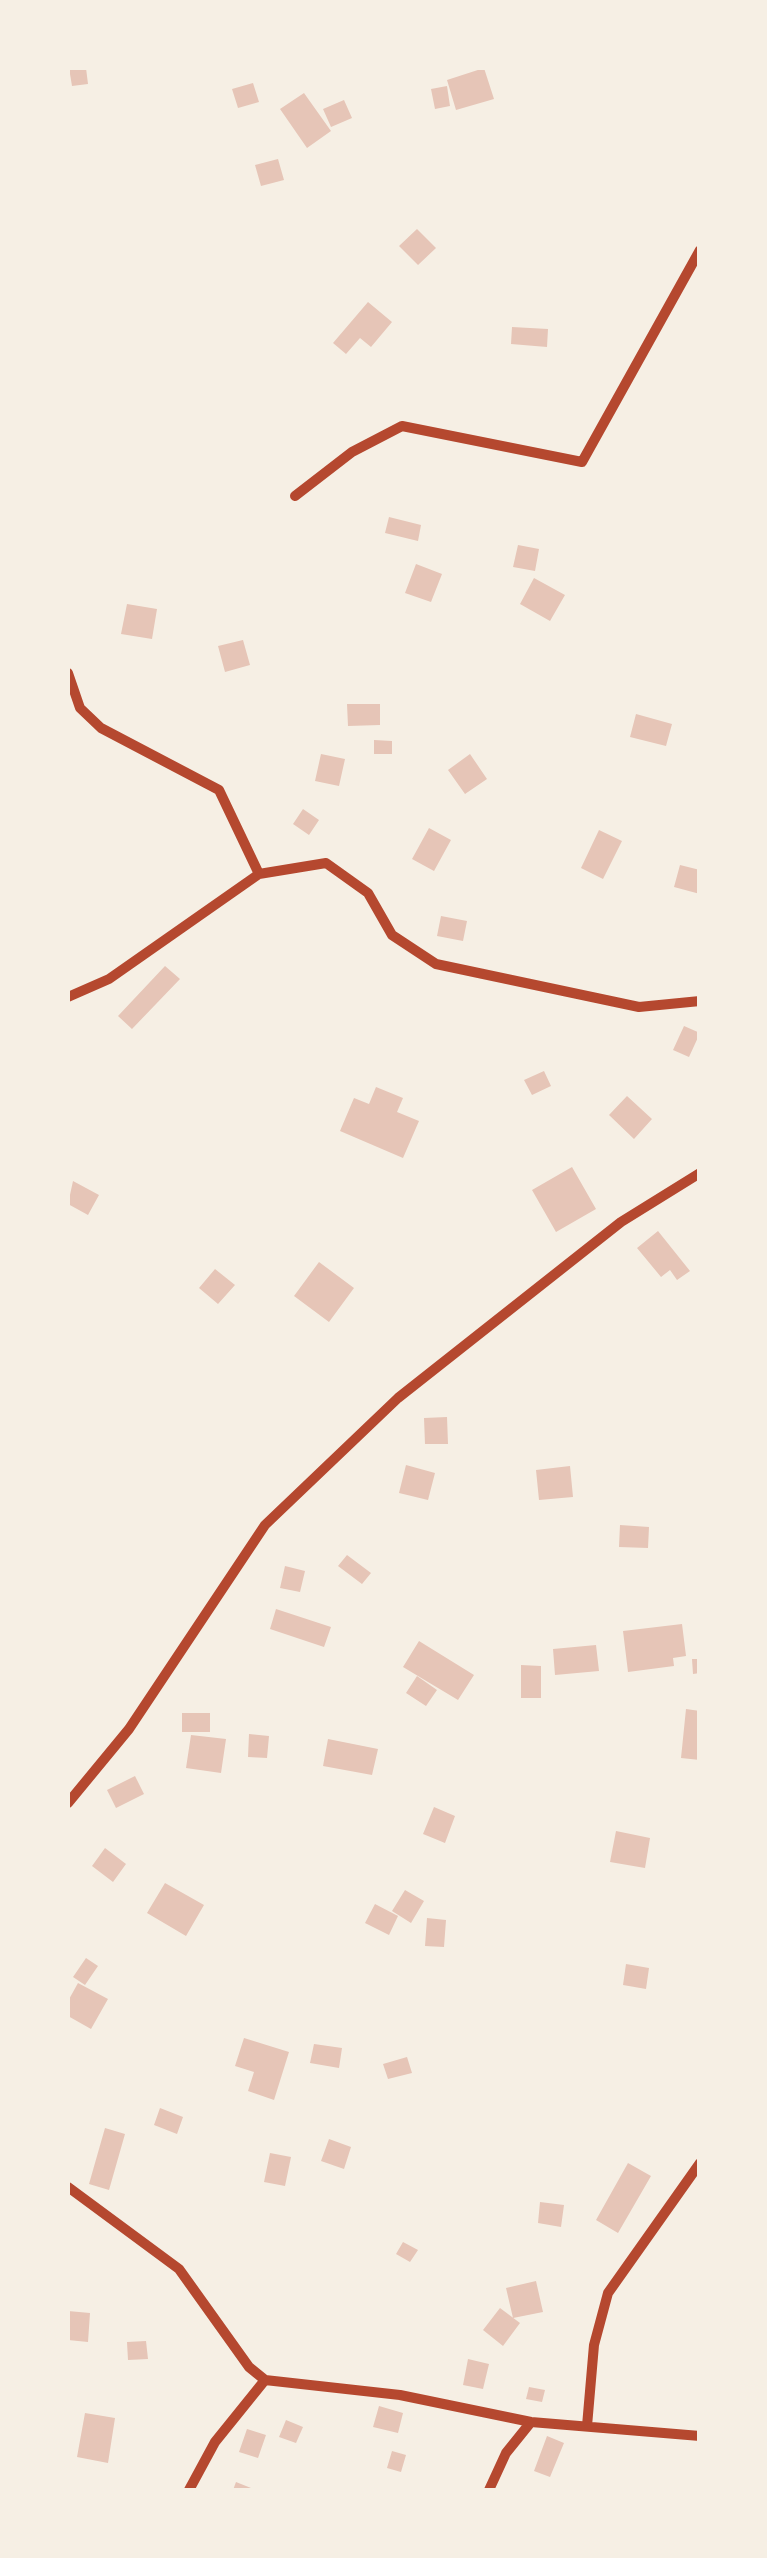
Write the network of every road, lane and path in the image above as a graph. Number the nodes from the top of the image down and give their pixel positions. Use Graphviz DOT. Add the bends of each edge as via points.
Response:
graph roads {
  1 [pos="700,250"];
  2 [pos="295,496"];
  3 [pos="68,672"];
  4 [pos="258,874"];
  5 [pos="68,998"];
  6 [pos="700,1000"];
  7 [pos="700,1174"];
  8 [pos="68,1803"];
  9 [pos="700,2163"];
  10 [pos="68,2187"];
  11 [pos="264,2380"];
  12 [pos="530,2422"];
  13 [pos="587,2426"];
  14 [pos="700,2436"];
  15 [pos="189,2490"];
  16 [pos="489,2490"];
  1 -- 2 [label="street" via="582,462 402,426 352,452"];
  3 -- 4 [label="street" via="80,708 102,728 220,790"];
  4 -- 5 [label="street" via="109,979"];
  4 -- 6 [label="street" via="326,862 368,893 392,935 436,964 639,1007"];
  7 -- 8 [label="street" via="621,1222 398,1398 265,1525 129,1728"];
  9 -- 13 [label="street" via="608,2294 594,2344"];
  10 -- 11 [label="street" via="179,2268"];
  11 -- 12 [label="street" via="400,2395"];
  11 -- 15 [label="street" via="215,2442"];
  12 -- 13 [label="street"];
  12 -- 16 [label="street"];
  13 -- 14 [label="street"];
}
